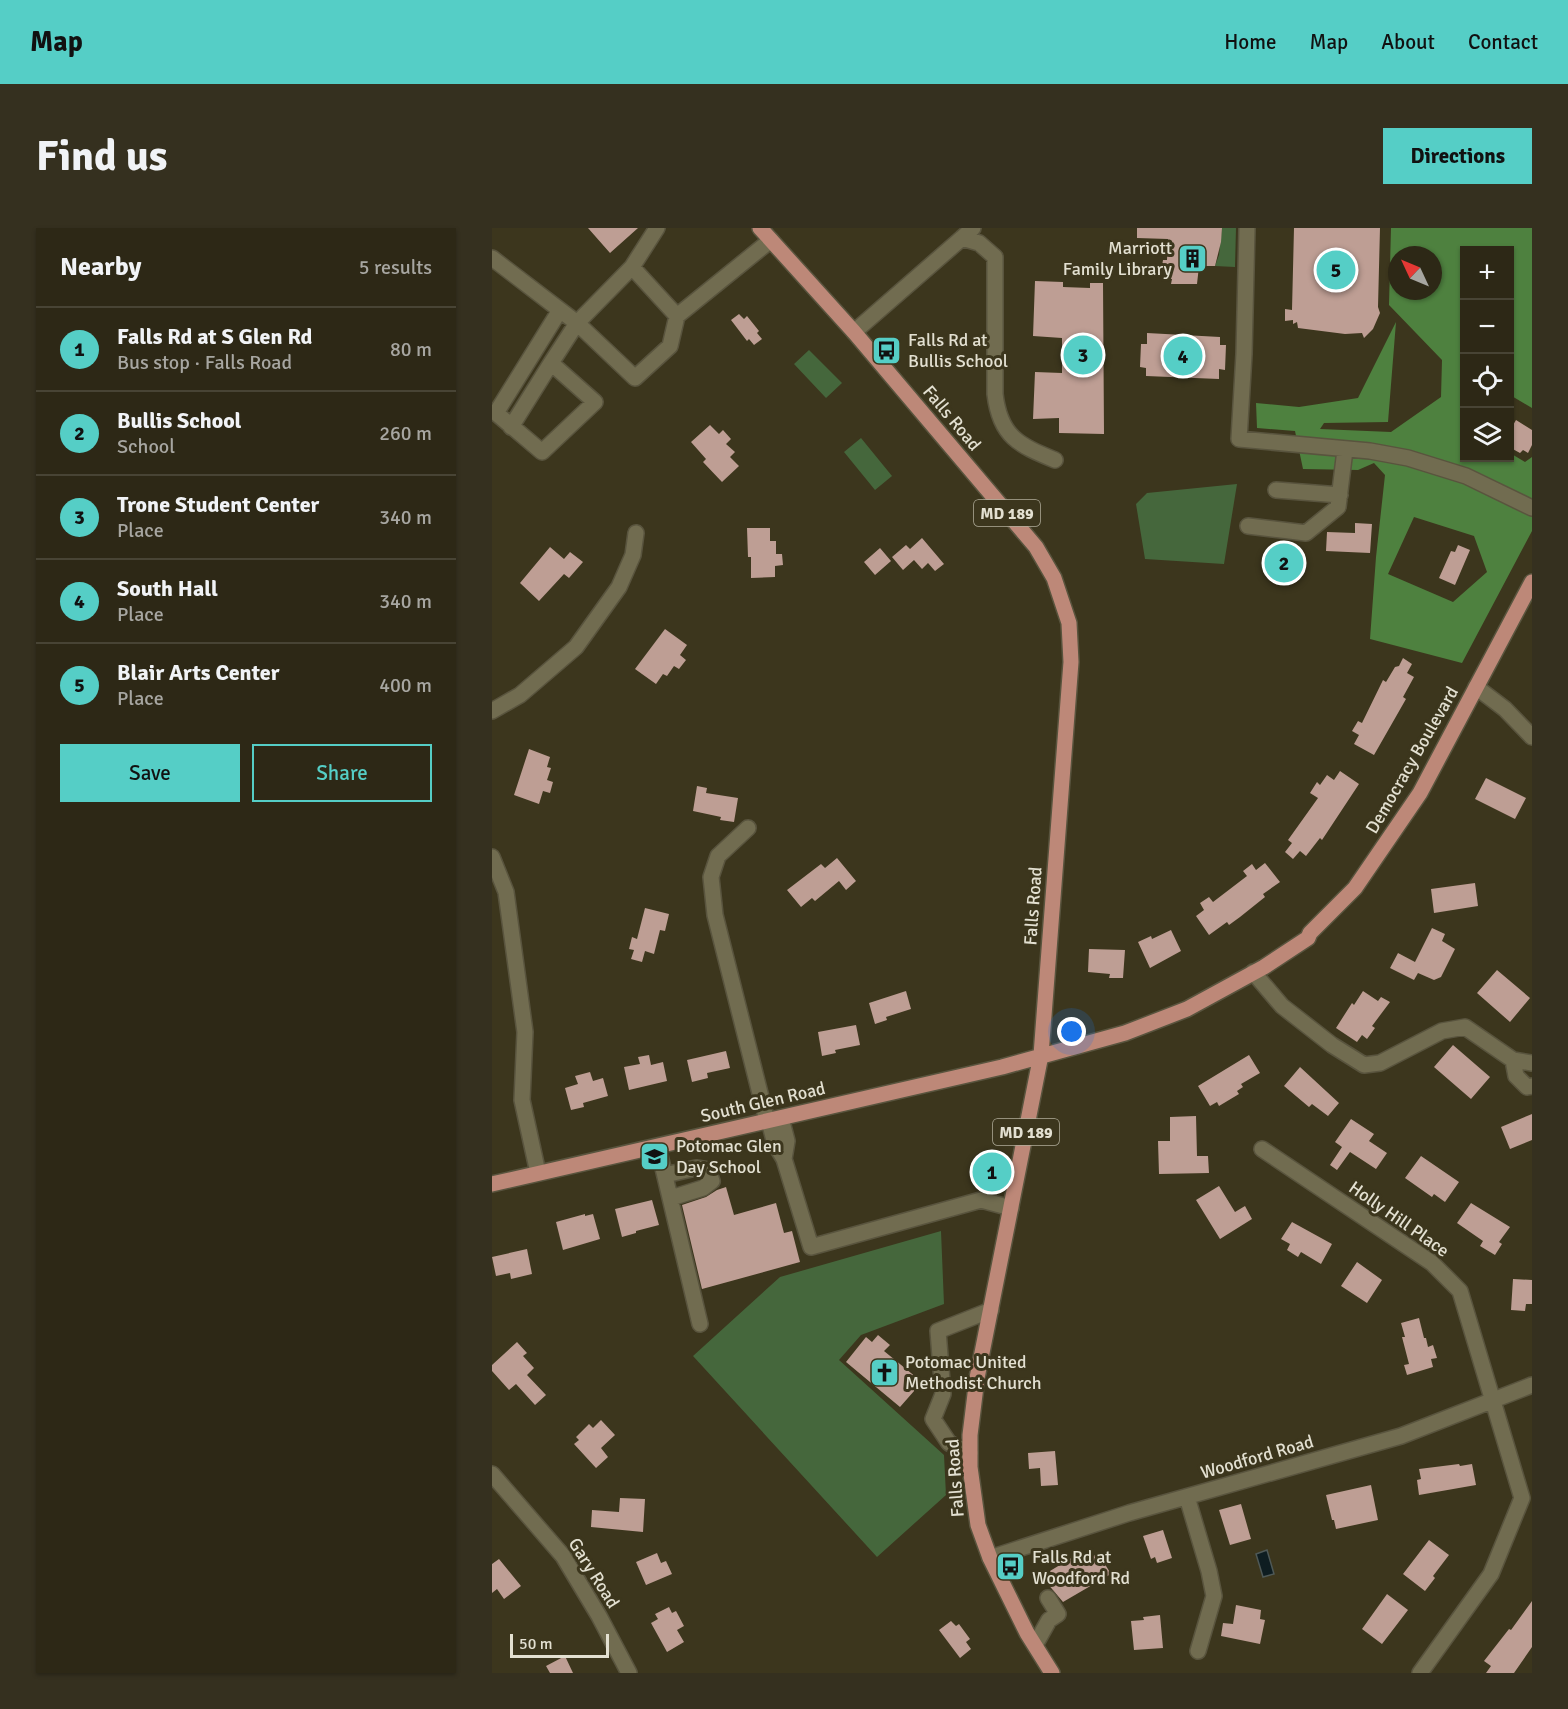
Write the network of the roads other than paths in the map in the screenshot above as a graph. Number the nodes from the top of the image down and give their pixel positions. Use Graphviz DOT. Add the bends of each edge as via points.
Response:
graph roads {
  1 [pos="657,228"];
  2 [pos="760,228"];
  3 [pos="1247,228"];
  4 [pos="967,233"];
  5 [pos="771,240"];
  6 [pos="492,258"];
  7 [pos="632,267"];
  8 [pos="560,310"];
  9 [pos="677,316"];
  10 [pos="577,323"];
  11 [pos="854,333"];
  12 [pos="551,363"];
  13 [pos="511,427"];
  14 [pos="1345,450"];
  15 [pos="1055,460"];
  16 [pos="1276,490"];
  17 [pos="1340,495"];
  18 [pos="1532,508"];
  19 [pos="1248,526"];
  20 [pos="636,533"];
  21 [pos="1532,582"];
  22 [pos="1476,687"];
  23 [pos="492,711"];
  24 [pos="1532,737"];
  25 [pos="748,828"];
  26 [pos="492,857"];
  27 [pos="1253,972"];
  28 [pos="1041,1055"];
  29 [pos="1513,1060"];
  30 [pos="1532,1063"];
  31 [pos="1532,1086"];
  32 [pos="773,1120"];
  33 [pos="658,1147"];
  34 [pos="1262,1149"];
  35 [pos="538,1173"];
  36 [pos="665,1174"];
  37 [pos="492,1184"];
  38 [pos="671,1198"];
  39 [pos="1011,1208"];
  40 [pos="991,1310"];
  41 [pos="700,1324"];
  42 [pos="1532,1385"];
  43 [pos="1493,1402"];
  44 [pos="970,1453"];
  45 [pos="492,1474"];
  46 [pos="1187,1497"];
  47 [pos="990,1558"];
  48 [pos="1048,1598"];
  49 [pos="1020,1619"];
  50 [pos="1050,1620"];
  51 [pos="1035,1645"];
  52 [pos="1198,1651"];
  53 [pos="629,1673"];
  54 [pos="1052,1673"];
  55 [pos="1420,1673"];
  1 -- 7 [label="street"];
  2 -- 5 [label="main road, Falls Road / MD 189"];
  3 -- 14 [label="street" via="1239,439"];
  4 -- 11 [label="street"];
  4 -- 15 [label="street" via="995,257 997,413 1018,442"];
  5 -- 9 [label="street"];
  5 -- 11 [label="main road, Falls Road / MD 189"];
  6 -- 8 [label="street"];
  7 -- 9 [label="street"];
  7 -- 10 [label="street"];
  8 -- 10 [label="street"];
  8 -- 13 [label="street" via="496,413"];
  9 -- 10 [label="street" via="670,346 636,378"];
  10 -- 12 [label="street"];
  11 -- 28 [label="main road, Falls Road / MD 189" via="1036,547 1054,578 1069,623 1071,662"];
  12 -- 13 [label="street"];
  12 -- 13 [label="street" via="595,402 542,452"];
  14 -- 17 [label="street"];
  14 -- 18 [label="street" via="1408,458 1467,476"];
  16 -- 17 [label="street"];
  17 -- 19 [label="street" via="1338,507 1306,533"];
  20 -- 23 [label="street" via="633,555 619,587 576,647 520,695"];
  21 -- 22 [label="main road, Democracy Boulevard"];
  22 -- 24 [label="street"];
  22 -- 27 [label="main road, Democracy Boulevard" via="1420,793 1355,888 1308,938"];
  25 -- 32 [label="street" via="717,856 711,877 715,915"];
  26 -- 35 [label="street" via="506,892 525,1032 522,1100"];
  27 -- 28 [label="main road, Democracy Boulevard" via="1176,1013 1125,1033"];
  27 -- 29 [label="street" via="1282,1006 1364,1065 1380,1063 1442,1031 1465,1028"];
  28 -- 32 [label="main road, South Glen Road"];
  28 -- 39 [label="main road, Falls Road / MD 189"];
  29 -- 30 [label="street"];
  29 -- 31 [label="street" via="1516,1076 1527,1087"];
  32 -- 33 [label="main road, South Glen Road"];
  32 -- 39 [label="street" via="787,1141 784,1159 811,1247 981,1200"];
  33 -- 35 [label="main road, South Glen Road"];
  33 -- 36 [label="street"];
  34 -- 43 [label="street, Holly Hill Place" via="1432,1263 1460,1291"];
  35 -- 37 [label="main road, South Glen Road"];
  36 -- 38 [label="street"];
  36 -- 38 [label="street" via="696,1168 708,1170 712,1181 703,1188"];
  38 -- 41 [label="street"];
  39 -- 40 [label="main road, Falls Road / MD 189"];
  40 -- 44 [label="main road, Falls Road / MD 189" via="977,1378"];
  40 -- 44 [label="street" via="938,1330 943,1394 933,1419 949,1443"];
  42 -- 43 [label="street, Woodford Road"];
  43 -- 46 [label="street, Woodford Road" via="1401,1436"];
  43 -- 55 [label="street, Holly Hill Place" via="1522,1498 1491,1574"];
  44 -- 47 [label="main road, Falls Road / MD 189" via="978,1525"];
  45 -- 53 [label="street, Gary Road" via="563,1556"];
  46 -- 47 [label="street, Woodford Road"];
  46 -- 52 [label="street" via="1214,1596"];
  47 -- 49 [label="main road, Falls Road / MD 189"];
  48 -- 50 [label="street" via="1058,1614"];
  49 -- 50 [label="street"];
  49 -- 51 [label="main road, Falls Road / MD 189"];
  50 -- 51 [label="street"];
  51 -- 54 [label="main road, Falls Road / MD 189"];
}
